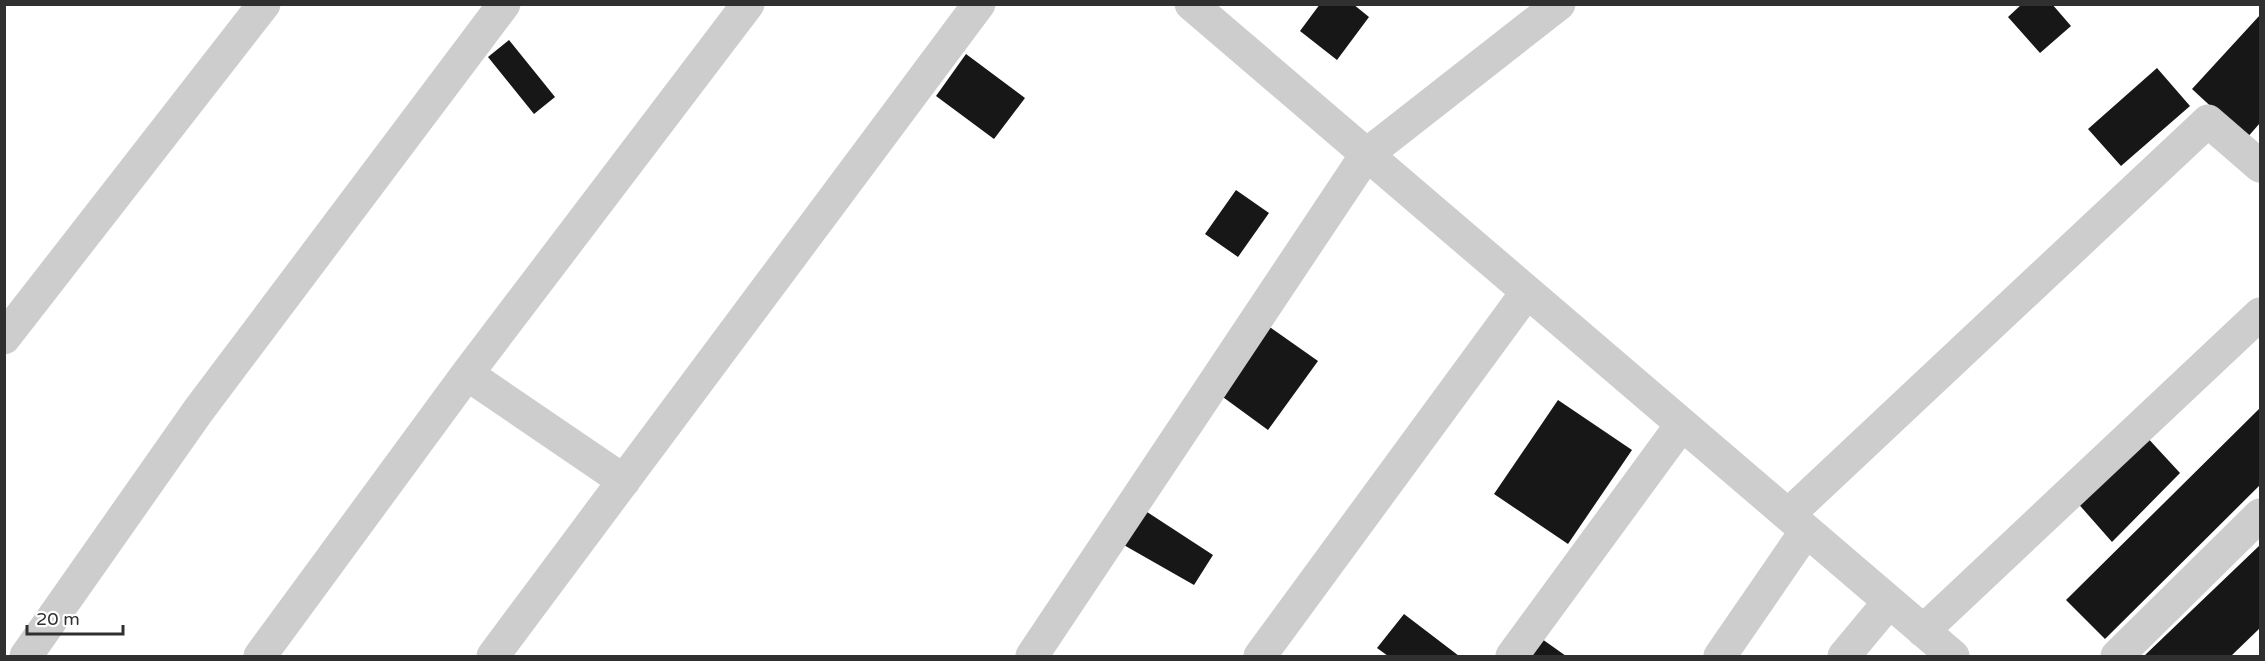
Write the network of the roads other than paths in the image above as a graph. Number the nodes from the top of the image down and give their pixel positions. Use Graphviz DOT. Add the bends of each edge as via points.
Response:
graph roads {
  1 [pos="264,4"];
  2 [pos="504,4"];
  3 [pos="748,4"];
  4 [pos="979,4"];
  5 [pos="1191,4"];
  6 [pos="1559,4"];
  7 [pos="2260,151"];
  8 [pos="1366,155"];
  9 [pos="1527,292"];
  10 [pos="2260,314"];
  11 [pos="4,338"];
  12 [pos="467,374"];
  13 [pos="1682,424"];
  14 [pos="624,481"];
  15 [pos="2260,515"];
  16 [pos="1797,523"];
  17 [pos="1889,602"];
  18 [pos="1923,631"];
  19 [pos="26,657"];
  20 [pos="260,657"];
  21 [pos="493,657"];
  22 [pos="1032,657"];
  23 [pos="1260,657"];
  24 [pos="1512,657"];
  25 [pos="1720,657"];
  26 [pos="1844,657"];
  27 [pos="1953,657"];
  28 [pos="2117,657"];
  1 -- 11 [label="street"];
  2 -- 19 [label="street" via="198,411"];
  3 -- 12 [label="street"];
  4 -- 14 [label="street"];
  5 -- 8 [label="street"];
  6 -- 8 [label="street"];
  7 -- 16 [label="street" via="2208,121"];
  8 -- 9 [label="street"];
  8 -- 22 [label="street"];
  9 -- 13 [label="street"];
  9 -- 23 [label="street"];
  10 -- 18 [label="street"];
  12 -- 14 [label="street"];
  12 -- 20 [label="street"];
  13 -- 16 [label="street"];
  13 -- 24 [label="street"];
  14 -- 21 [label="street"];
  15 -- 28 [label="street"];
  16 -- 17 [label="street"];
  16 -- 25 [label="street"];
  17 -- 18 [label="street"];
  17 -- 26 [label="street"];
  18 -- 27 [label="street"];
}
